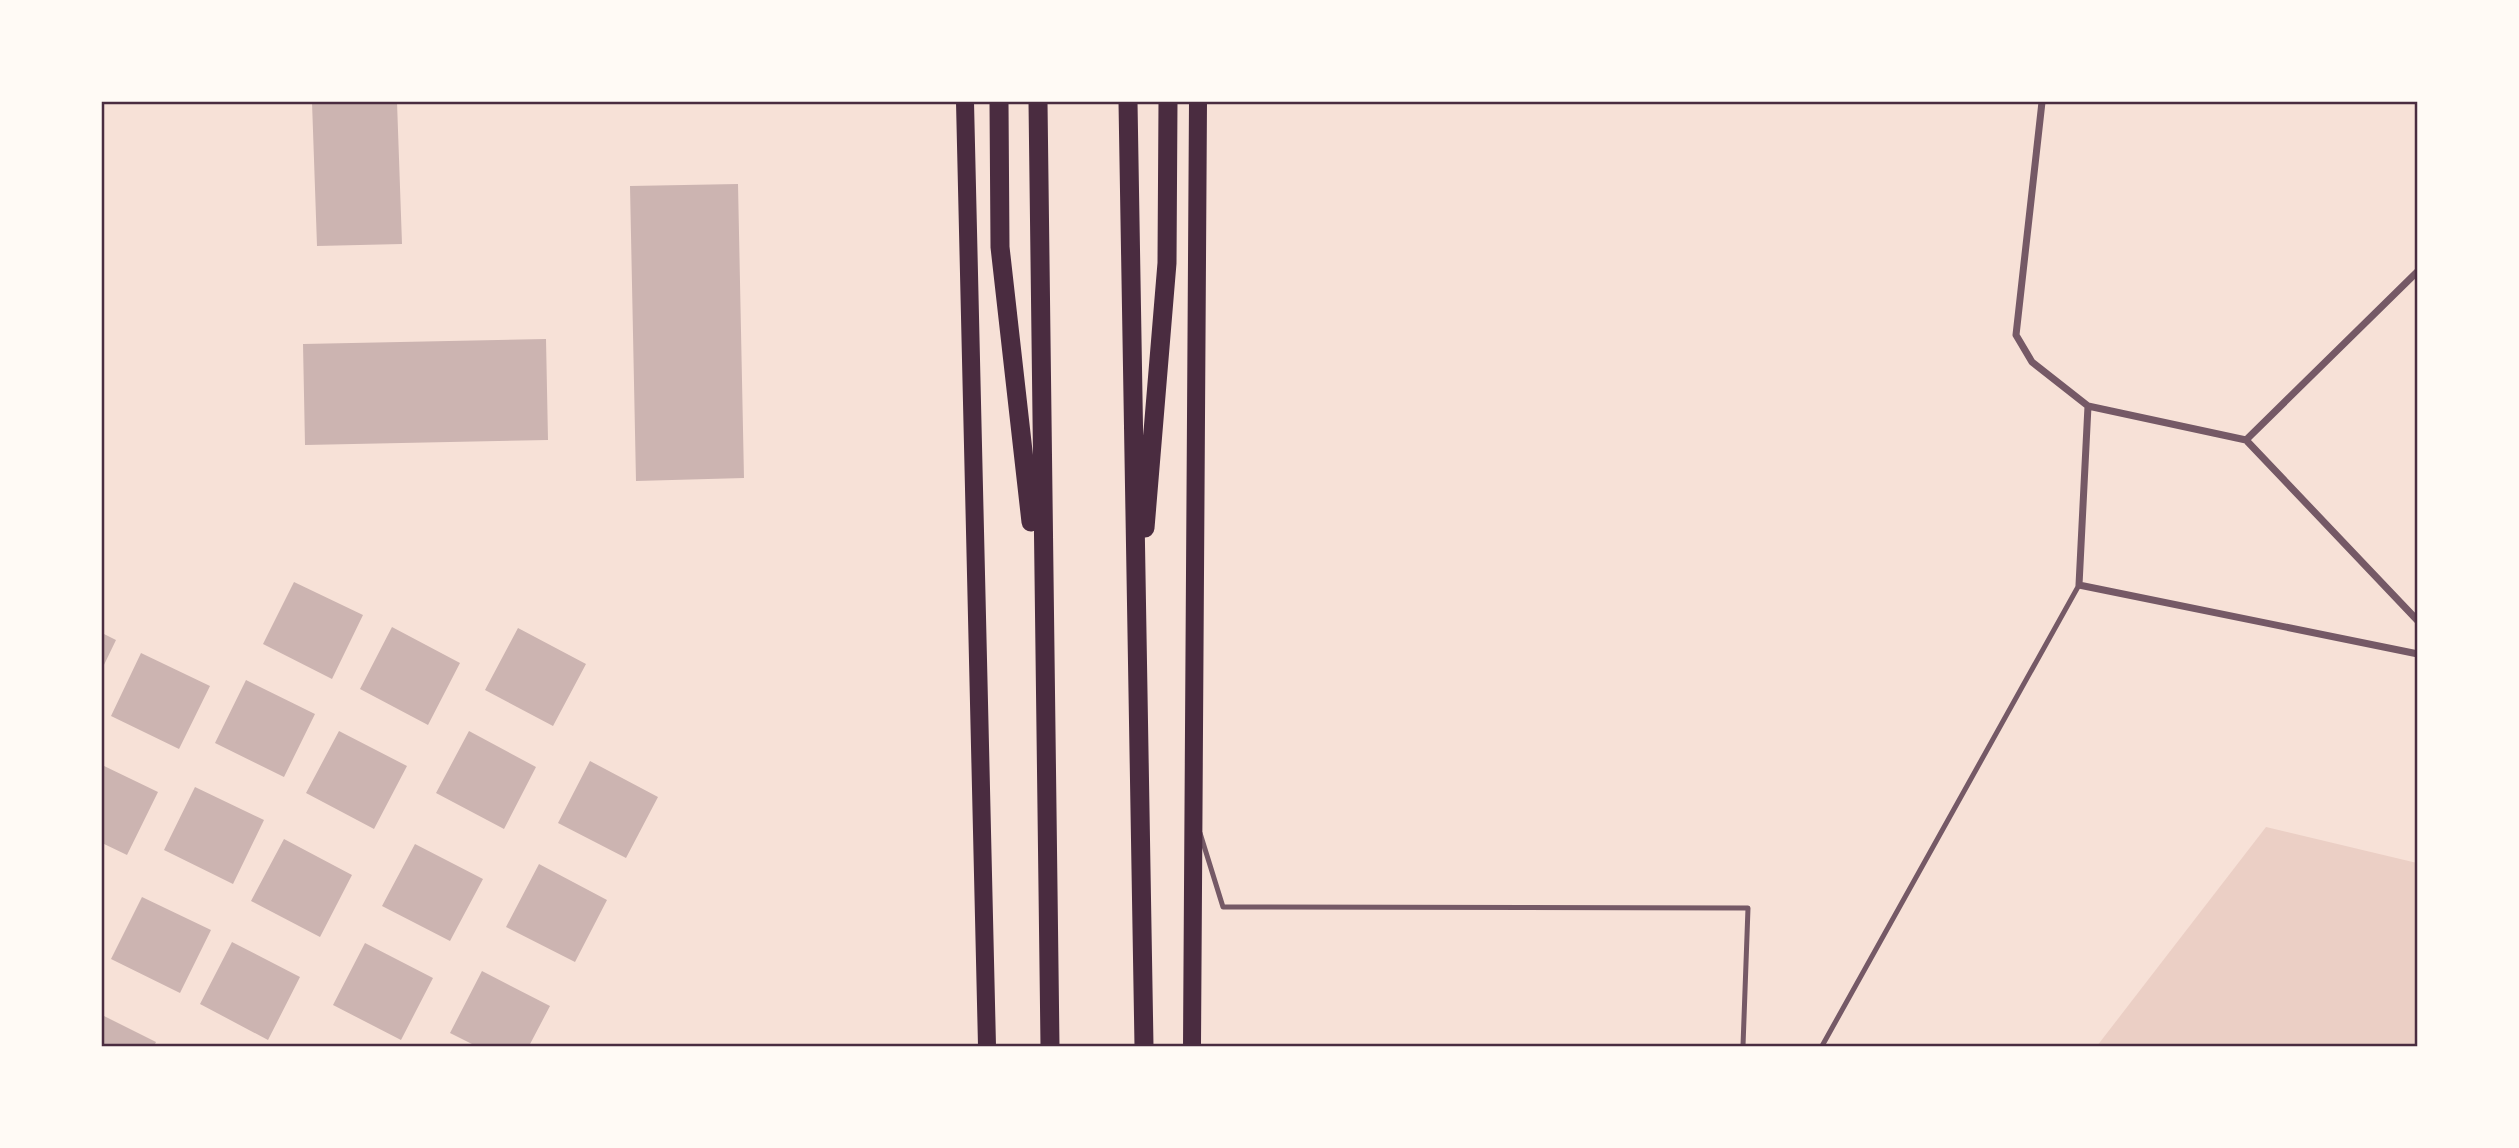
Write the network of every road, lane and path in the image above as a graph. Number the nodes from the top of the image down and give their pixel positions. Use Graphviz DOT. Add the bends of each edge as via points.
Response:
graph roads {
  1 [pos="965,102"];
  2 [pos="999,102"];
  3 [pos="1038,102"];
  4 [pos="1128,102"];
  5 [pos="1168,102"];
  6 [pos="1198,102"];
  7 [pos="2042,102"];
  8 [pos="2417,271"];
  9 [pos="2088,406"];
  10 [pos="2246,440"];
  11 [pos="2079,585"];
  12 [pos="2417,621"];
  13 [pos="1044,632"];
  14 [pos="1135,644"];
  15 [pos="2417,654"];
  16 [pos="1194,810"];
  17 [pos="987,1046"];
  18 [pos="1050,1046"];
  19 [pos="1143,1046"];
  20 [pos="1192,1046"];
  21 [pos="1744,1046"];
  22 [pos="1822,1046"];
  1 -- 17 [label="main road"];
  2 -- 13 [label="highway" via="1000,247"];
  3 -- 13 [label="highway"];
  4 -- 14 [label="highway"];
  5 -- 14 [label="highway" via="1167,263"];
  6 -- 16 [label="main road"];
  7 -- 9 [label="street" via="2016,335 2032,362"];
  8 -- 10 [label="street"];
  9 -- 10 [label="street"];
  9 -- 11 [label="street"];
  10 -- 12 [label="street"];
  11 -- 15 [label="street"];
  11 -- 22 [label="lane"];
  13 -- 18 [label="highway"];
  14 -- 19 [label="highway"];
  16 -- 20 [label="main road"];
  16 -- 21 [label="lane" via="1223,907 1748,908"];
}
